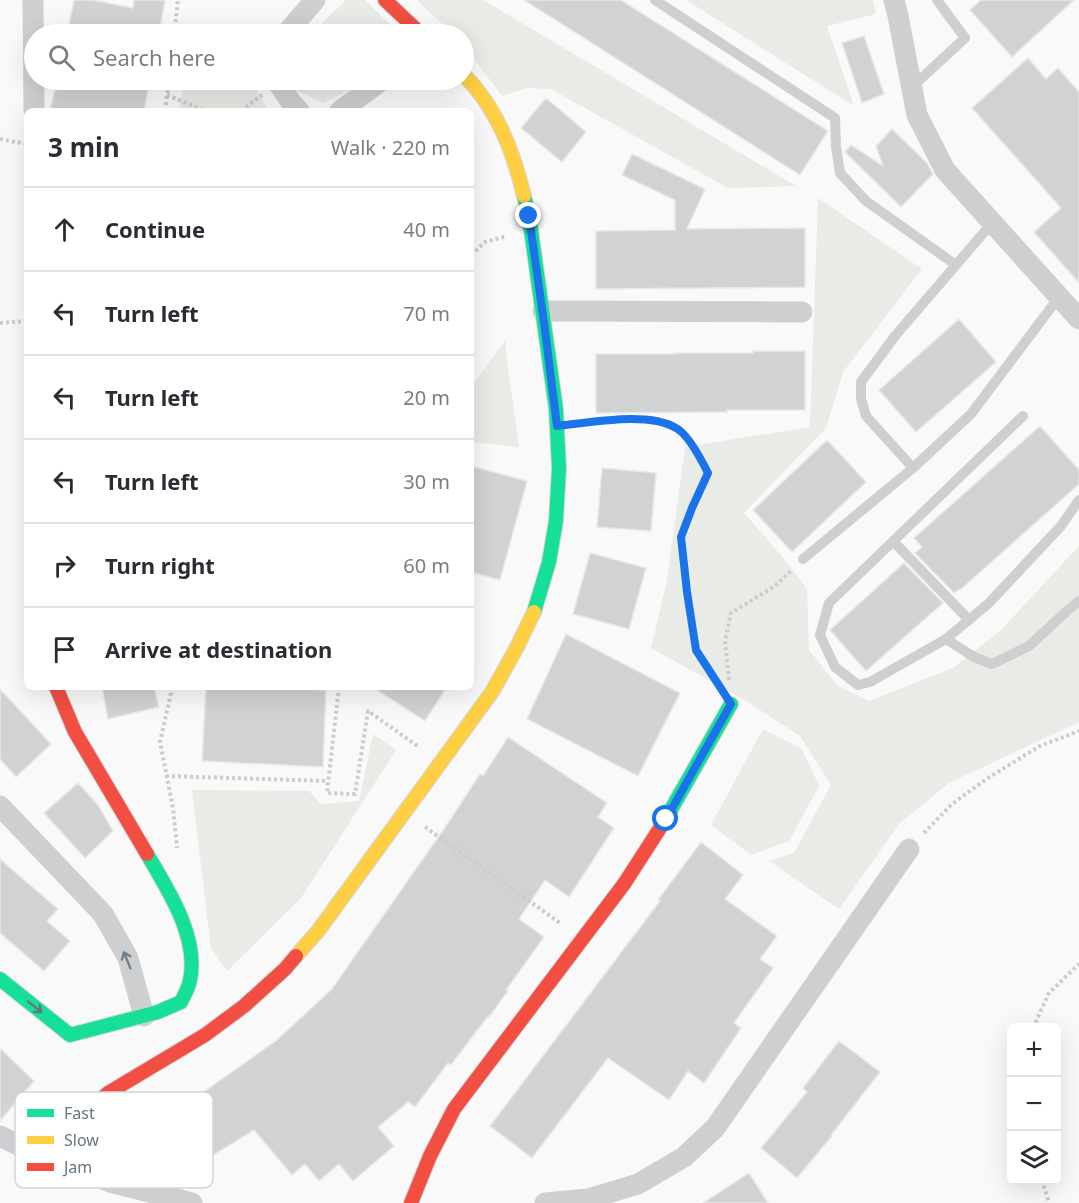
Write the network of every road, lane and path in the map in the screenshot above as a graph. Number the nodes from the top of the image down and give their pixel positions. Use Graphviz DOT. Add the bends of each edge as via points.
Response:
graph roads {
  1 [pos="33,0"];
  2 [pos="178,0"];
  3 [pos="315,0"];
  4 [pos="385,0"];
  5 [pos="655,0"];
  6 [pos="894,0"];
  7 [pos="938,0"];
  8 [pos="33,24"];
  9 [pos="175,24"];
  10 [pos="295,24"];
  11 [pos="410,24"];
  12 [pos="474,85"];
  13 [pos="912,87"];
  14 [pos="34,90"];
  15 [pos="168,90"];
  16 [pos="283,90"];
  17 [pos="368,90"];
  18 [pos="167,95"];
  19 [pos="34,108"];
  20 [pos="165,108"];
  21 [pos="199,108"];
  22 [pos="296,108"];
  23 [pos="344,108"];
  24 [pos="0,139"];
  25 [pos="24,143"];
  26 [pos="992,223"];
  27 [pos="530,229"];
  28 [pos="474,252"];
  29 [pos="956,265"];
  30 [pos="1059,297"];
  31 [pos="543,312"];
  32 [pos="802,312"];
  33 [pos="1079,319"];
  34 [pos="24,321"];
  35 [pos="0,323"];
  36 [pos="1023,416"];
  37 [pos="557,426"];
  38 [pos="913,468"];
  39 [pos="1079,500"];
  40 [pos="893,541"];
  41 [pos="802,559"];
  42 [pos="1079,601"];
  43 [pos="969,620"];
  44 [pos="946,639"];
  45 [pos="57,690"];
  46 [pos="170,690"];
  47 [pos="339,690"];
  48 [pos="731,704"];
  49 [pos="1079,731"];
  50 [pos="441,762"];
  51 [pos="166,776"];
  52 [pos="328,782"];
  53 [pos="0,806"];
  54 [pos="404,812"];
  55 [pos="909,849"];
  56 [pos="178,855"];
  57 [pos="582,939"];
  58 [pos="1079,964"];
  59 [pos="0,980"];
  60 [pos="144,1016"];
  61 [pos="1035,1023"];
  62 [pos="110,1092"];
  63 [pos="0,1136"];
  64 [pos="15,1144"];
  65 [pos="1044,1185"];
  66 [pos="133,1188"];
  67 [pos="192,1203"];
  68 [pos="411,1203"];
  69 [pos="545,1203"];
  70 [pos="1049,1203"];
  1 -- 8 [label="street"];
  2 -- 9 [label="path"];
  3 -- 10 [label="street"];
  4 -- 11 [label="street"];
  5 -- 29 [label="lane" via="835,118 840,174 866,201"];
  6 -- 13 [label="street"];
  7 -- 13 [label="lane" via="965,38"];
  12 -- 27 [label="street" via="502,128 519,176"];
  13 -- 26 [label="street" via="917,115 945,171"];
  14 -- 19 [label="street"];
  15 -- 18 [label="path"];
  16 -- 22 [label="street"];
  17 -- 23 [label="street"];
  18 -- 20 [label="path"];
  18 -- 21 [label="path"];
  24 -- 25 [label="path"];
  26 -- 29 [label="lane"];
  26 -- 30 [label="street"];
  27 -- 28 [label="path" via="485,242"];
  27 -- 31 [label="street"];
  29 -- 38 [label="lane" via="861,382 866,416"];
  30 -- 33 [label="street"];
  30 -- 38 [label="lane" via="971,414"];
  31 -- 32 [label="street"];
  31 -- 37 [label="street"];
  34 -- 35 [label="path"];
  36 -- 40 [label="lane"];
  37 -- 48 [label="path" via="654,420 678,428 697,452 708,473 681,537 687,592 696,650"];
  37 -- 50 [label="street" via="560,468 556,521 534,612 492,692"];
  38 -- 41 [label="lane"];
  39 -- 43 [label="lane" via="1061,526"];
  40 -- 43 [label="lane"];
  40 -- 44 [label="lane" via="829,603 820,635 835,667 858,685 870,682"];
  41 -- 48 [label="path" via="775,586 731,613 725,641"];
  42 -- 44 [label="lane" via="1029,646 992,664"];
  43 -- 44 [label="lane"];
  45 -- 60 [label="street" via="75,732 185,924 192,951 190,981 181,1002"];
  46 -- 51 [label="path" via="160,742"];
  47 -- 52 [label="path"];
  48 -- 57 [label="street" via="666,819"];
  49 -- 55 [label="path" via="1040,746 988,778 952,804"];
  50 -- 52 [label="path" via="368,711 355,794 327,793"];
  50 -- 54 [label="street"];
  51 -- 52 [label="path"];
  51 -- 56 [label="path"];
  60 -- 53 [label="street, one-way" via="128,958 103,914"];
  54 -- 57 [label="path"];
  54 -- 62 [label="street" via="318,931 285,969 206,1035"];
  55 -- 69 [label="street" via="715,1128 684,1157 638,1184 588,1199"];
  57 -- 68 [label="street" via="454,1109"];
  58 -- 61 [label="path" via="1049,993"];
  59 -- 60 [label="street, one-way" via="70,1035"];
  63 -- 64 [label="street"];
  65 -- 70 [label="path"];
  66 -- 67 [label="street"];
}
